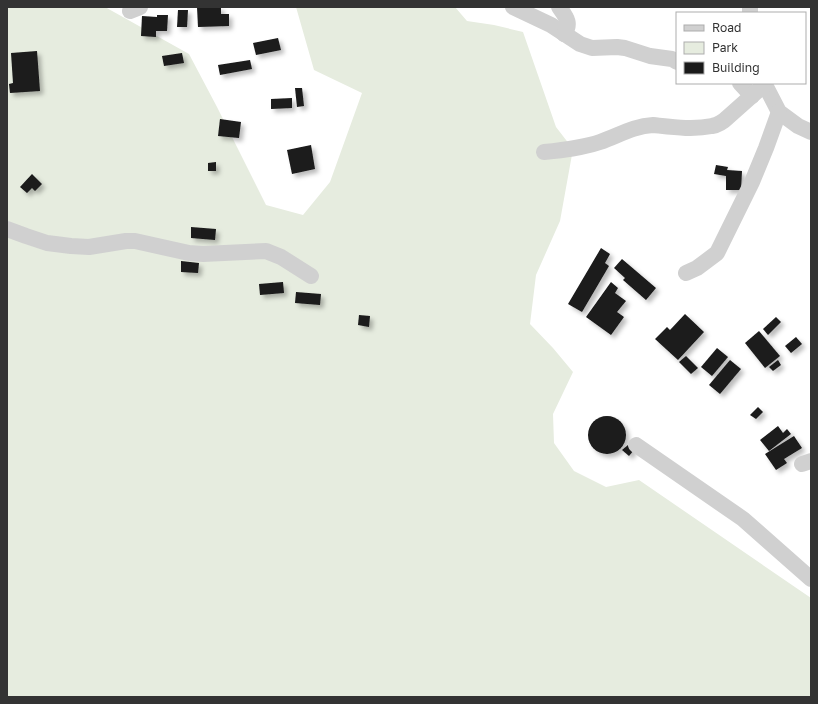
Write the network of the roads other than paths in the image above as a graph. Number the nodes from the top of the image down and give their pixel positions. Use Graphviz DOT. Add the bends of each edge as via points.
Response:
graph roads {
  1 [pos="513,7"];
  2 [pos="559,7"];
  3 [pos="564,34"];
  4 [pos="676,61"];
  5 [pos="741,84"];
  6 [pos="764,84"];
  7 [pos="752,96"];
  8 [pos="779,112"];
  9 [pos="811,132"];
  10 [pos="544,152"];
  11 [pos="7,229"];
  12 [pos="686,273"];
  13 [pos="311,276"];
  14 [pos="636,445"];
  15 [pos="811,579"];
  1 -- 3 [label="street"];
  2 -- 3 [label="street" via="568,22"];
  3 -- 4 [label="street" via="592,48 625,48"];
  5 -- 7 [label="street"];
  6 -- 7 [label="street"];
  6 -- 8 [label="street"];
  7 -- 10 [label="street" via="728,118 713,126 637,127 581,148"];
  8 -- 9 [label="street"];
  8 -- 12 [label="street" via="752,182 720,248 708,260"];
  11 -- 13 [label="street" via="47,243 71,246 89,247 135,241 189,253 266,251 281,256"];
  14 -- 15 [label="street" via="743,519"];
}
